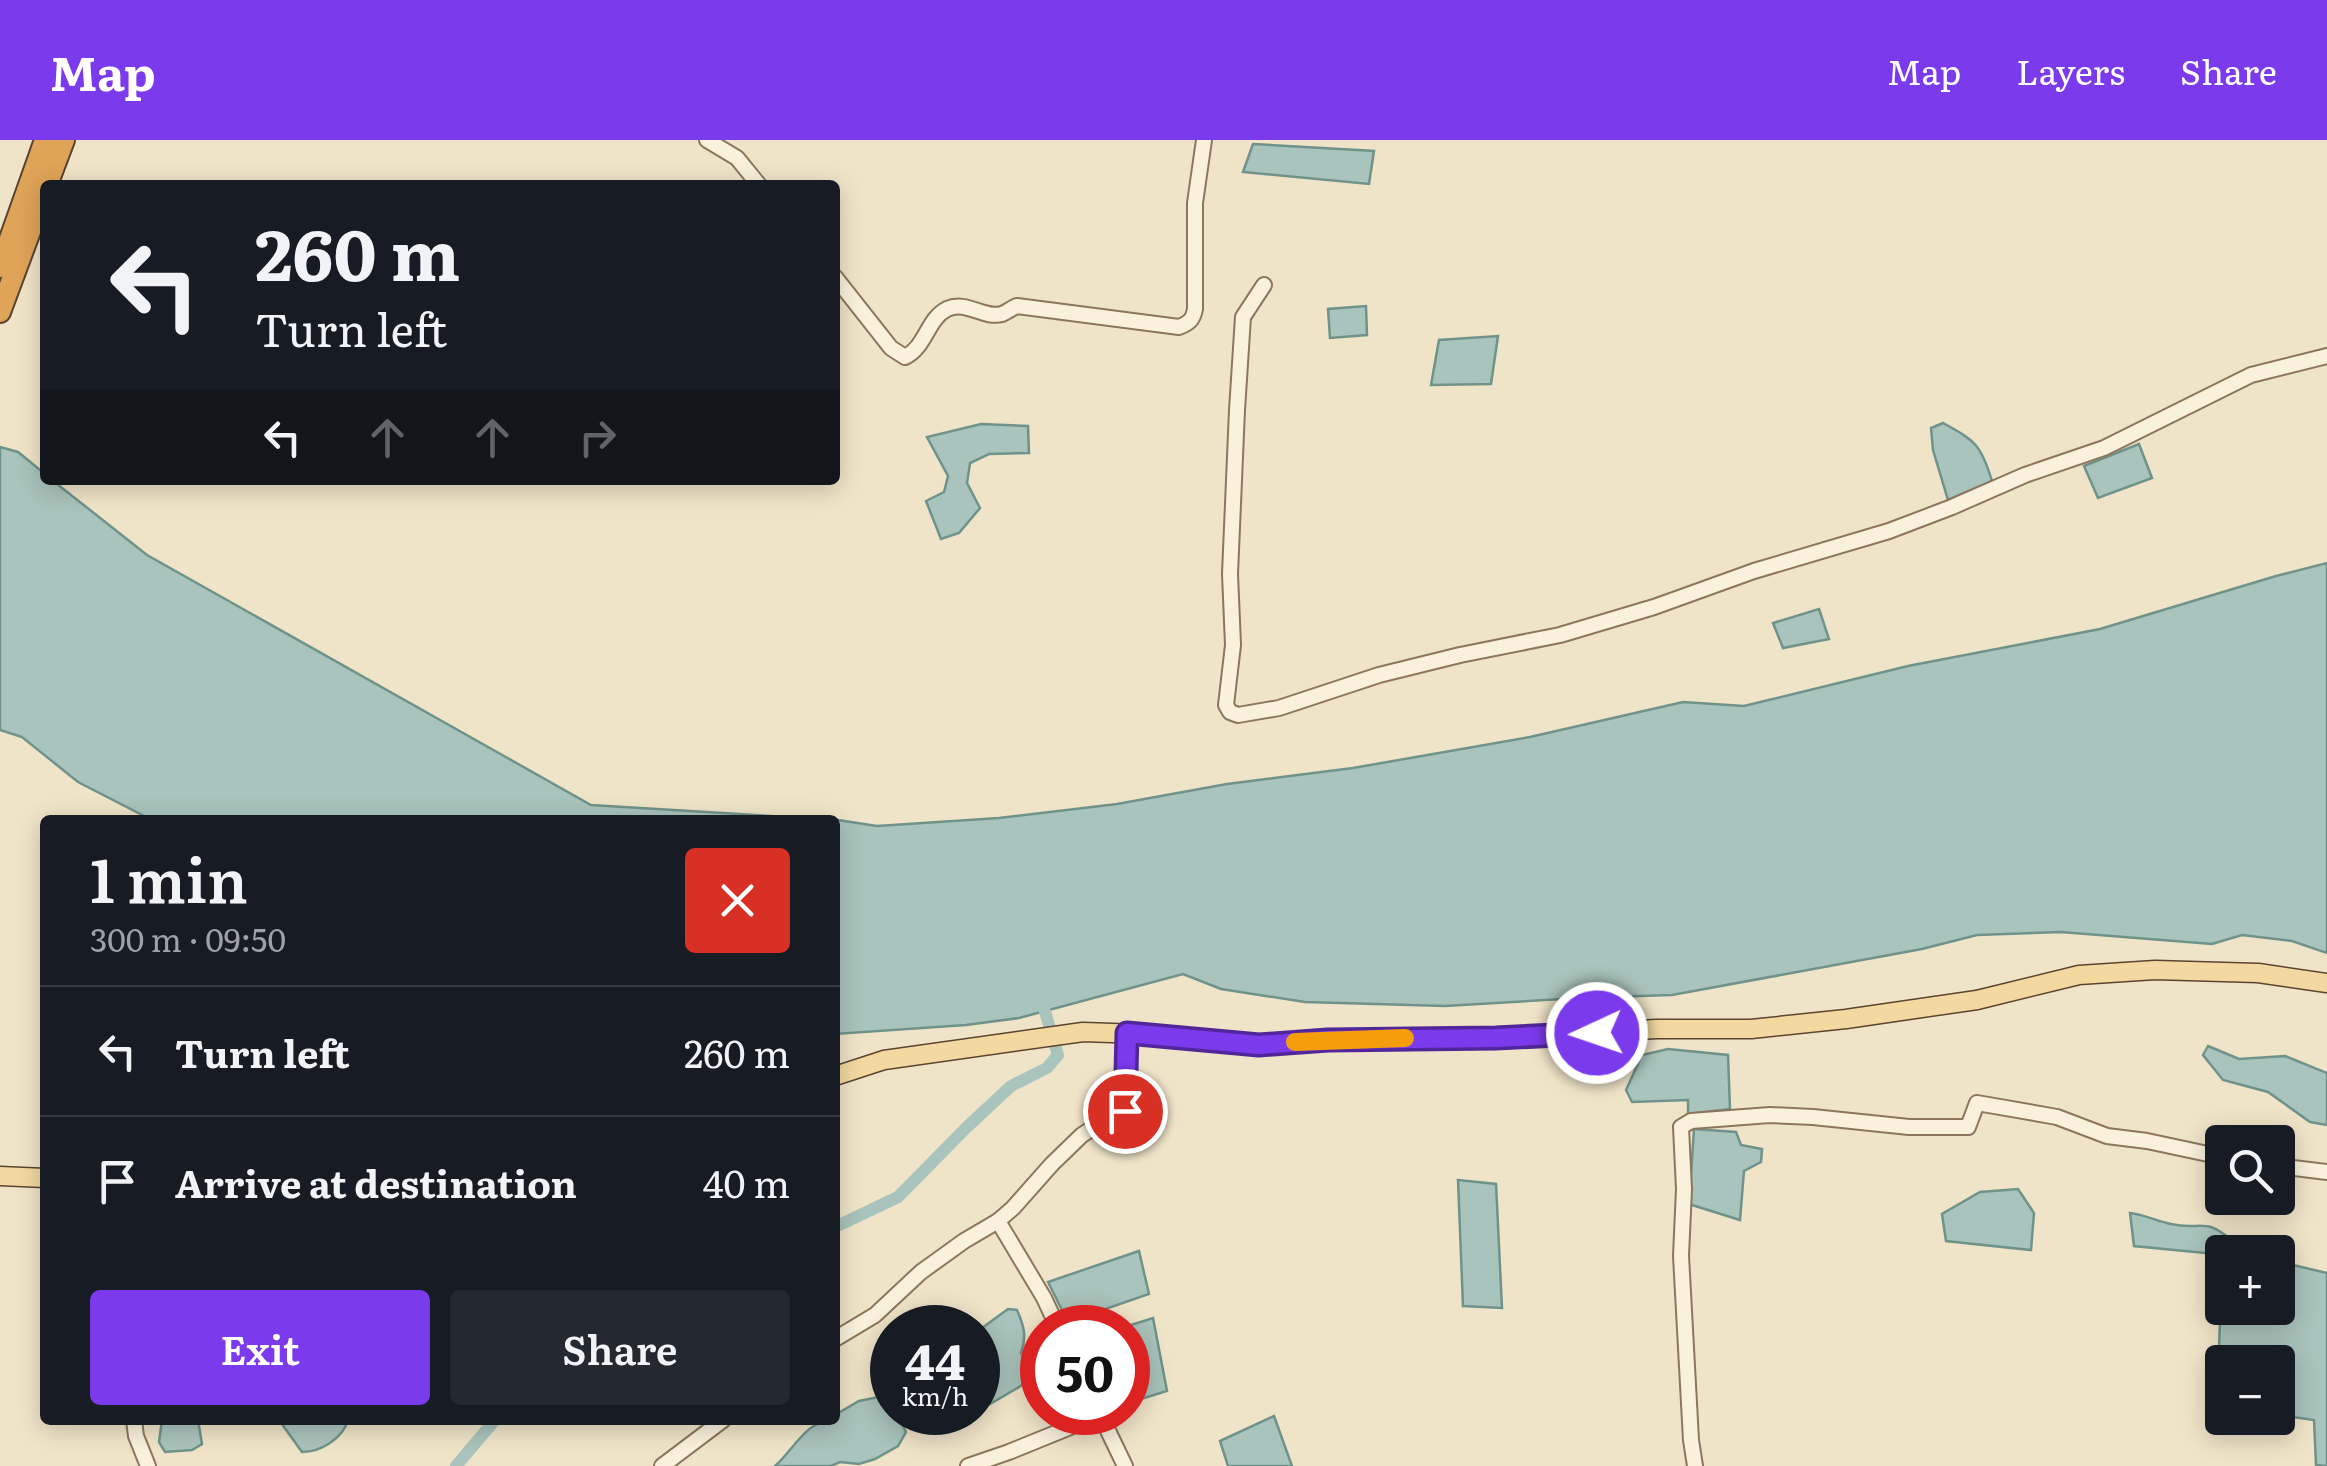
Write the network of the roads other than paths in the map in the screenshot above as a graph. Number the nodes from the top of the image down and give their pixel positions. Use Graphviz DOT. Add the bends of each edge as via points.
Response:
graph roads {
  1 [pos="45,140"];
  2 [pos="64,140"];
  3 [pos="707,140"];
  4 [pos="1204,140"];
  5 [pos="49,180"];
  6 [pos="755,180"];
  7 [pos="40,204"];
  8 [pos="0,267"];
  9 [pos="840,283"];
  10 [pos="1264,285"];
  11 [pos="0,312"];
  12 [pos="2327,356"];
  13 [pos="2327,983"];
  14 [pos="1127,1033"];
  15 [pos="840,1074"];
  16 [pos="2205,1153"];
  17 [pos="2295,1168"];
  18 [pos="2327,1172"];
  19 [pos="0,1176"];
  20 [pos="40,1178"];
  21 [pos="998,1221"];
  22 [pos="1047,1305"];
  23 [pos="840,1336"];
  24 [pos="135,1425"];
  25 [pos="716,1425"];
  26 [pos="1046,1435"];
  27 [pos="1110,1435"];
  28 [pos="148,1466"];
  29 [pos="662,1466"];
  30 [pos="968,1466"];
  31 [pos="1125,1466"];
  32 [pos="1695,1466"];
  1 -- 8 [label="highway"];
  2 -- 5 [label="highway"];
  3 -- 6 [label="street"];
  4 -- 9 [label="street" via="1195,204 1195,309 1179,327 1017,306 995,315 961,306 941,312 916,352 905,357"];
  7 -- 11 [label="highway"];
  10 -- 12 [label="street" via="1243,317 1237,410 1226,705 1238,714 1560,636 1889,531 2104,448 2251,375"];
  13 -- 14 [label="main road" via="2258,973 2078,974 1977,1000 1751,1029 1259,1045"];
  14 -- 15 [label="main road" via="1033,1038 884,1060"];
  14 -- 21 [label="street" via="1125,1111 1082,1135"];
  16 -- 32 [label="street" via="1977,1103 1968,1127 1770,1115 1681,1127 1681,1256"];
  17 -- 18 [label="street"];
  19 -- 20 [label="main road"];
  21 -- 22 [label="street"];
  21 -- 23 [label="street"];
  24 -- 28 [label="street"];
  25 -- 29 [label="street"];
  26 -- 30 [label="street"];
  27 -- 31 [label="street"];
}
